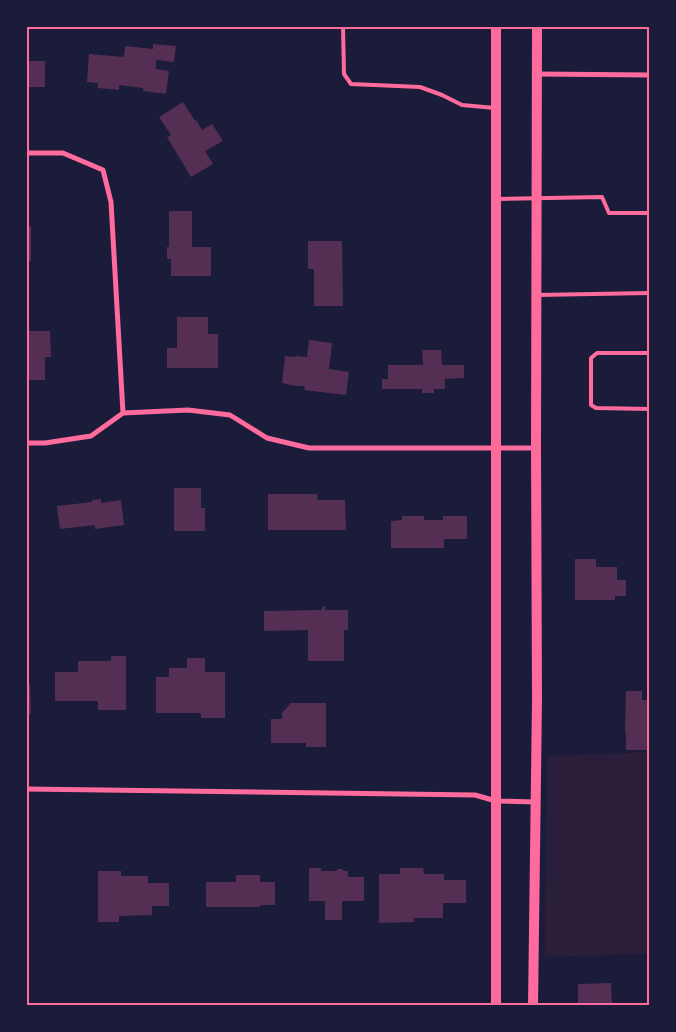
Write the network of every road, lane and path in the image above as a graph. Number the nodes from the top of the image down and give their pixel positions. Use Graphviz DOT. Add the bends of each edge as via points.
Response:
graph roads {
  1 [pos="343,26"];
  2 [pos="496,26"];
  3 [pos="537,26"];
  4 [pos="537,74"];
  5 [pos="650,75"];
  6 [pos="495,108"];
  7 [pos="26,153"];
  8 [pos="495,199"];
  9 [pos="537,199"];
  10 [pos="650,213"];
  11 [pos="650,293"];
  12 [pos="536,295"];
  13 [pos="650,353"];
  14 [pos="650,409"];
  15 [pos="123,413"];
  16 [pos="26,443"];
  17 [pos="536,448"];
  18 [pos="496,449"];
  19 [pos="26,789"];
  20 [pos="496,801"];
  21 [pos="536,802"];
  22 [pos="496,1006"];
  23 [pos="533,1006"];
  1 -- 6 [label="lane" via="344,74 351,84 420,87 462,105"];
  2 -- 6 [label="main road"];
  3 -- 4 [label="main road"];
  4 -- 5 [label="street"];
  4 -- 9 [label="main road"];
  6 -- 8 [label="main road"];
  7 -- 15 [label="street" via="63,153 102,170 111,202"];
  8 -- 9 [label="lane"];
  8 -- 18 [label="main road"];
  9 -- 10 [label="lane" via="602,197 609,213"];
  9 -- 12 [label="main road"];
  11 -- 12 [label="lane"];
  12 -- 17 [label="main road"];
  13 -- 14 [label="lane" via="597,353 591,358 591,405 596,408"];
  15 -- 16 [label="street" via="91,436"];
  15 -- 18 [label="street" via="188,410 230,415 268,438 309,448"];
  17 -- 18 [label="street"];
  17 -- 21 [label="main road"];
  18 -- 20 [label="main road"];
  19 -- 20 [label="street" via="475,795"];
  20 -- 21 [label="street"];
  20 -- 22 [label="main road"];
  21 -- 23 [label="main road"];
}
